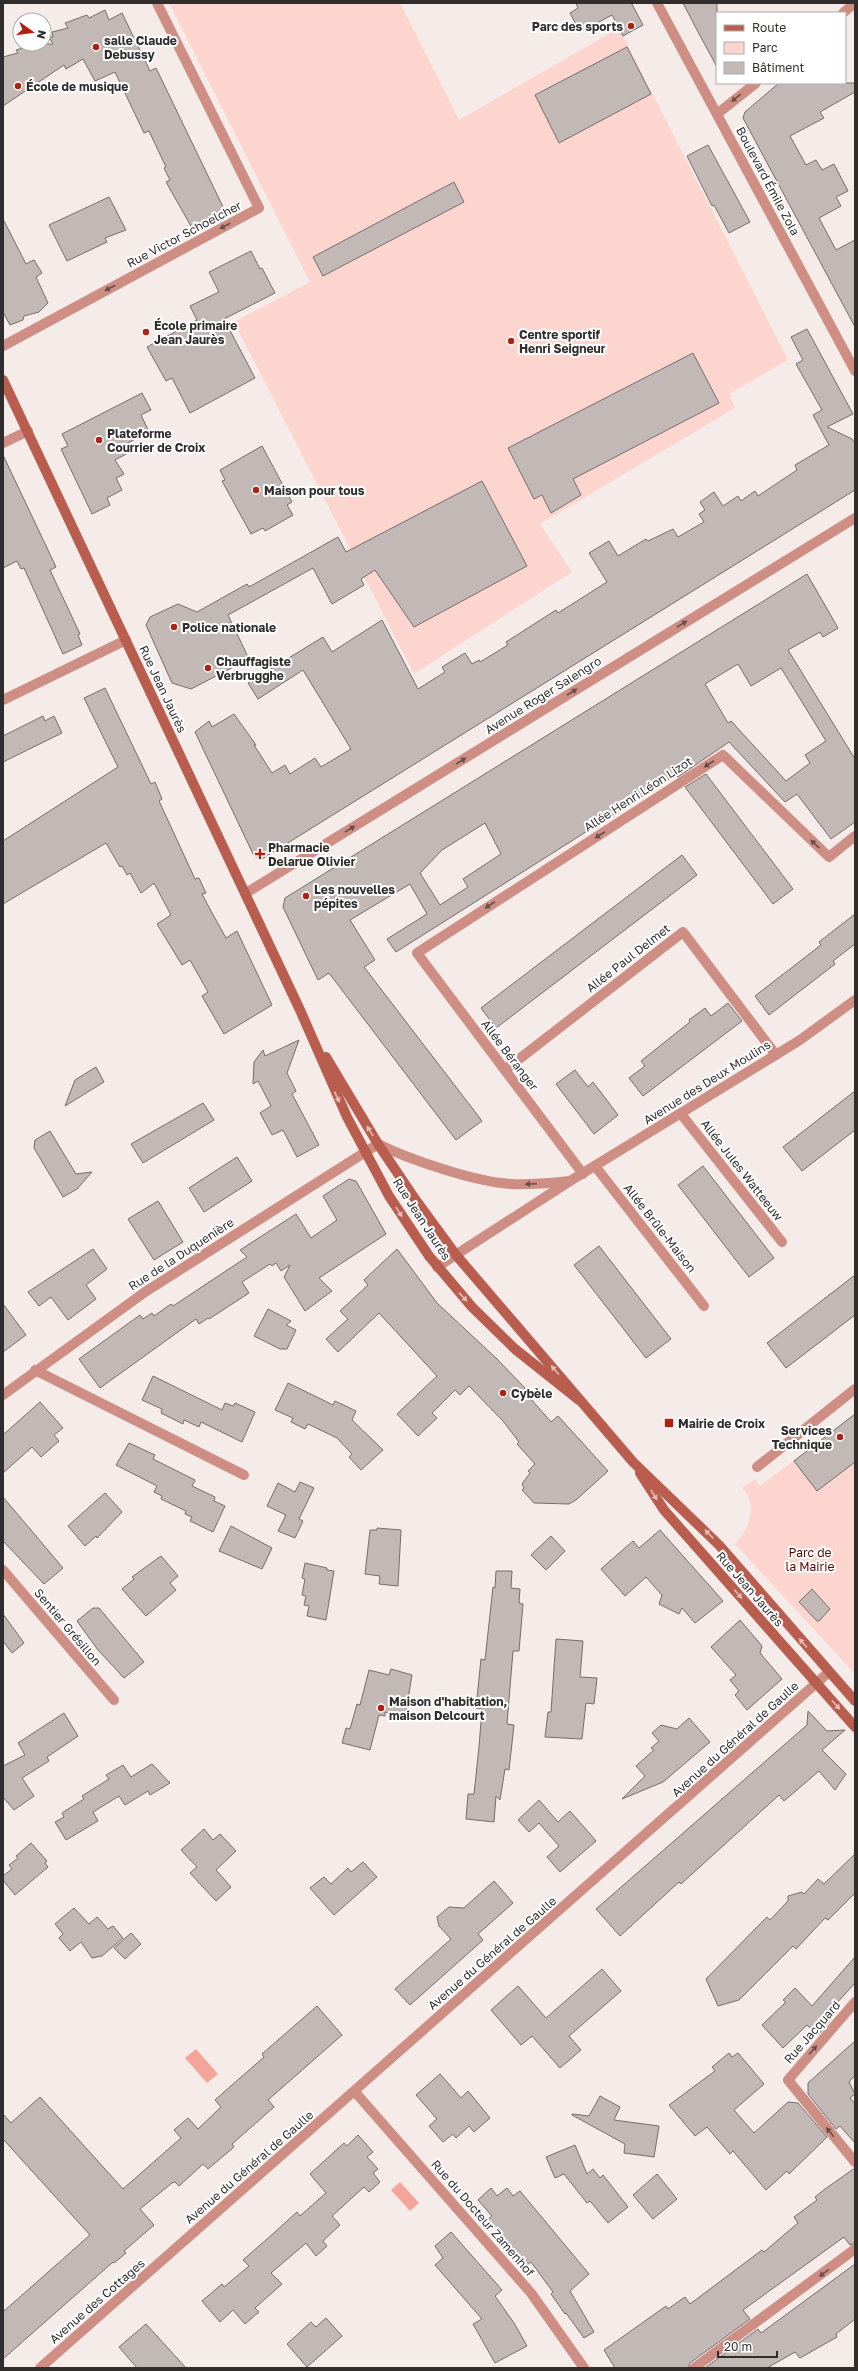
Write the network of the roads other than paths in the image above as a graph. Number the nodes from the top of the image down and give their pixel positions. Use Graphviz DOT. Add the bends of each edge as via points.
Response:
graph roads {
  1 [pos="157,3"];
  2 [pos="658,3"];
  3 [pos="855,3"];
  4 [pos="844,12"];
  5 [pos="755,84"];
  6 [pos="717,114"];
  7 [pos="3,346"];
  8 [pos="855,371"];
  9 [pos="3,380"];
  10 [pos="28,431"];
  11 [pos="3,443"];
  12 [pos="855,518"];
  13 [pos="126,640"];
  14 [pos="3,700"];
  15 [pos="855,836"];
  16 [pos="246,893"];
  17 [pos="417,953"];
  18 [pos="855,1000"];
  19 [pos="300,1010"];
  20 [pos="776,1055"];
  21 [pos="505,1070"];
  22 [pos="681,1114"];
  23 [pos="378,1144"];
  24 [pos="365,1152"];
  25 [pos="595,1166"];
  26 [pos="583,1174"];
  27 [pos="570,1181"];
  28 [pos="782,1242"];
  29 [pos="456,1255"];
  30 [pos="437,1267"];
  31 [pos="704,1306"];
  32 [pos="35,1370"];
  33 [pos="855,1389"];
  34 [pos="3,1395"];
  35 [pos="579,1400"];
  36 [pos="633,1462"];
  37 [pos="757,1467"];
  38 [pos="244,1475"];
  39 [pos="3,1570"];
  40 [pos="829,1672"];
  41 [pos="816,1684"];
  42 [pos="114,1700"];
  43 [pos="855,1701"];
  44 [pos="855,1727"];
  45 [pos="855,2002"];
  46 [pos="355,2092"];
  47 [pos="855,2162"];
  48 [pos="855,2249"];
  49 [pos="172,2253"];
  50 [pos="40,2368"];
  51 [pos="584,2368"];
  52 [pos="694,2368"];
  1 -- 7 [label="street, Rue Victor Schoelcher, one-way" via="259,208"];
  2 -- 6 [label="street, Boulevard Émile Zola"];
  3 -- 4 [label="street"];
  5 -- 6 [label="street, one-way"];
  6 -- 8 [label="street, Boulevard Émile Zola"];
  9 -- 10 [label="main road, Rue Jean Jaurès"];
  10 -- 11 [label="street"];
  10 -- 13 [label="main road, Rue Jean Jaurès"];
  16 -- 12 [label="street, Avenue Roger Salengro, one-way"];
  13 -- 14 [label="street"];
  13 -- 16 [label="main road, Rue Jean Jaurès"];
  15 -- 17 [label="street, Allée Henri Léon Lizot, one-way" via="828,857 723,756"];
  16 -- 19 [label="main road, Rue Jean Jaurès"];
  17 -- 21 [label="street, Allée Béranger"];
  18 -- 20 [label="street, Avenue des Deux Moulins"];
  23 -- 19 [label="main road, Rue Jean Jaurès, one-way"];
  19 -- 24 [label="main road, Rue Jean Jaurès, one-way" via="335,1092"];
  20 -- 21 [label="street, Allée Paul Delmet" via="683,932"];
  20 -- 22 [label="street, Avenue des Deux Moulins"];
  21 -- 26 [label="street, Allée Béranger"];
  22 -- 25 [label="street, Avenue des Deux Moulins"];
  22 -- 28 [label="street, Allée Jules Watteeuw"];
  23 -- 24 [label="street, Rue de la Duquenière"];
  27 -- 23 [label="street, Avenue des Deux Moulins, one-way" via="527,1184 493,1182 433,1165"];
  23 -- 29 [label="main road, Rue Jean Jaurès"];
  24 -- 30 [label="main road, Rue Jean Jaurès, one-way" via="401,1215"];
  24 -- 32 [label="street, Rue de la Duquenière" via="145,1292"];
  25 -- 26 [label="street, Avenue des Deux Moulins"];
  25 -- 31 [label="street, Allée Brûle-Maison"];
  26 -- 27 [label="street, Avenue des Deux Moulins"];
  27 -- 29 [label="street, Avenue des Deux Moulins"];
  29 -- 30 [label="street, Avenue des Deux Moulins"];
  35 -- 29 [label="main road, Rue Jean Jaurès, one-way"];
  30 -- 35 [label="main road, Rue Jean Jaurès, one-way" via="507,1342"];
  32 -- 34 [label="street, Rue de la Duquenière"];
  32 -- 38 [label="street"];
  33 -- 37 [label="street"];
  35 -- 36 [label="main road, Rue Jean Jaurès"];
  40 -- 36 [label="main road, Rue Jean Jaurès, one-way" via="720,1545"];
  36 -- 41 [label="main road, Rue Jean Jaurès, one-way" via="664,1510"];
  39 -- 42 [label="street, Sentier Grésillon"];
  40 -- 41 [label="street, Avenue du Général de Gaulle"];
  40 -- 43 [label="main road, Rue Jean Jaurès"];
  41 -- 44 [label="main road, Rue Jean Jaurès, one-way"];
  41 -- 46 [label="street, Avenue du Général de Gaulle"];
  47 -- 45 [label="street, Rue Jacquard, one-way" via="788,2080"];
  46 -- 49 [label="street, Avenue du Général de Gaulle"];
  46 -- 51 [label="street, Rue du Docteur Zamenhof" via="531,2293"];
  48 -- 52 [label="street, one-way"];
  49 -- 50 [label="street, Avenue des Cottages"];
}
